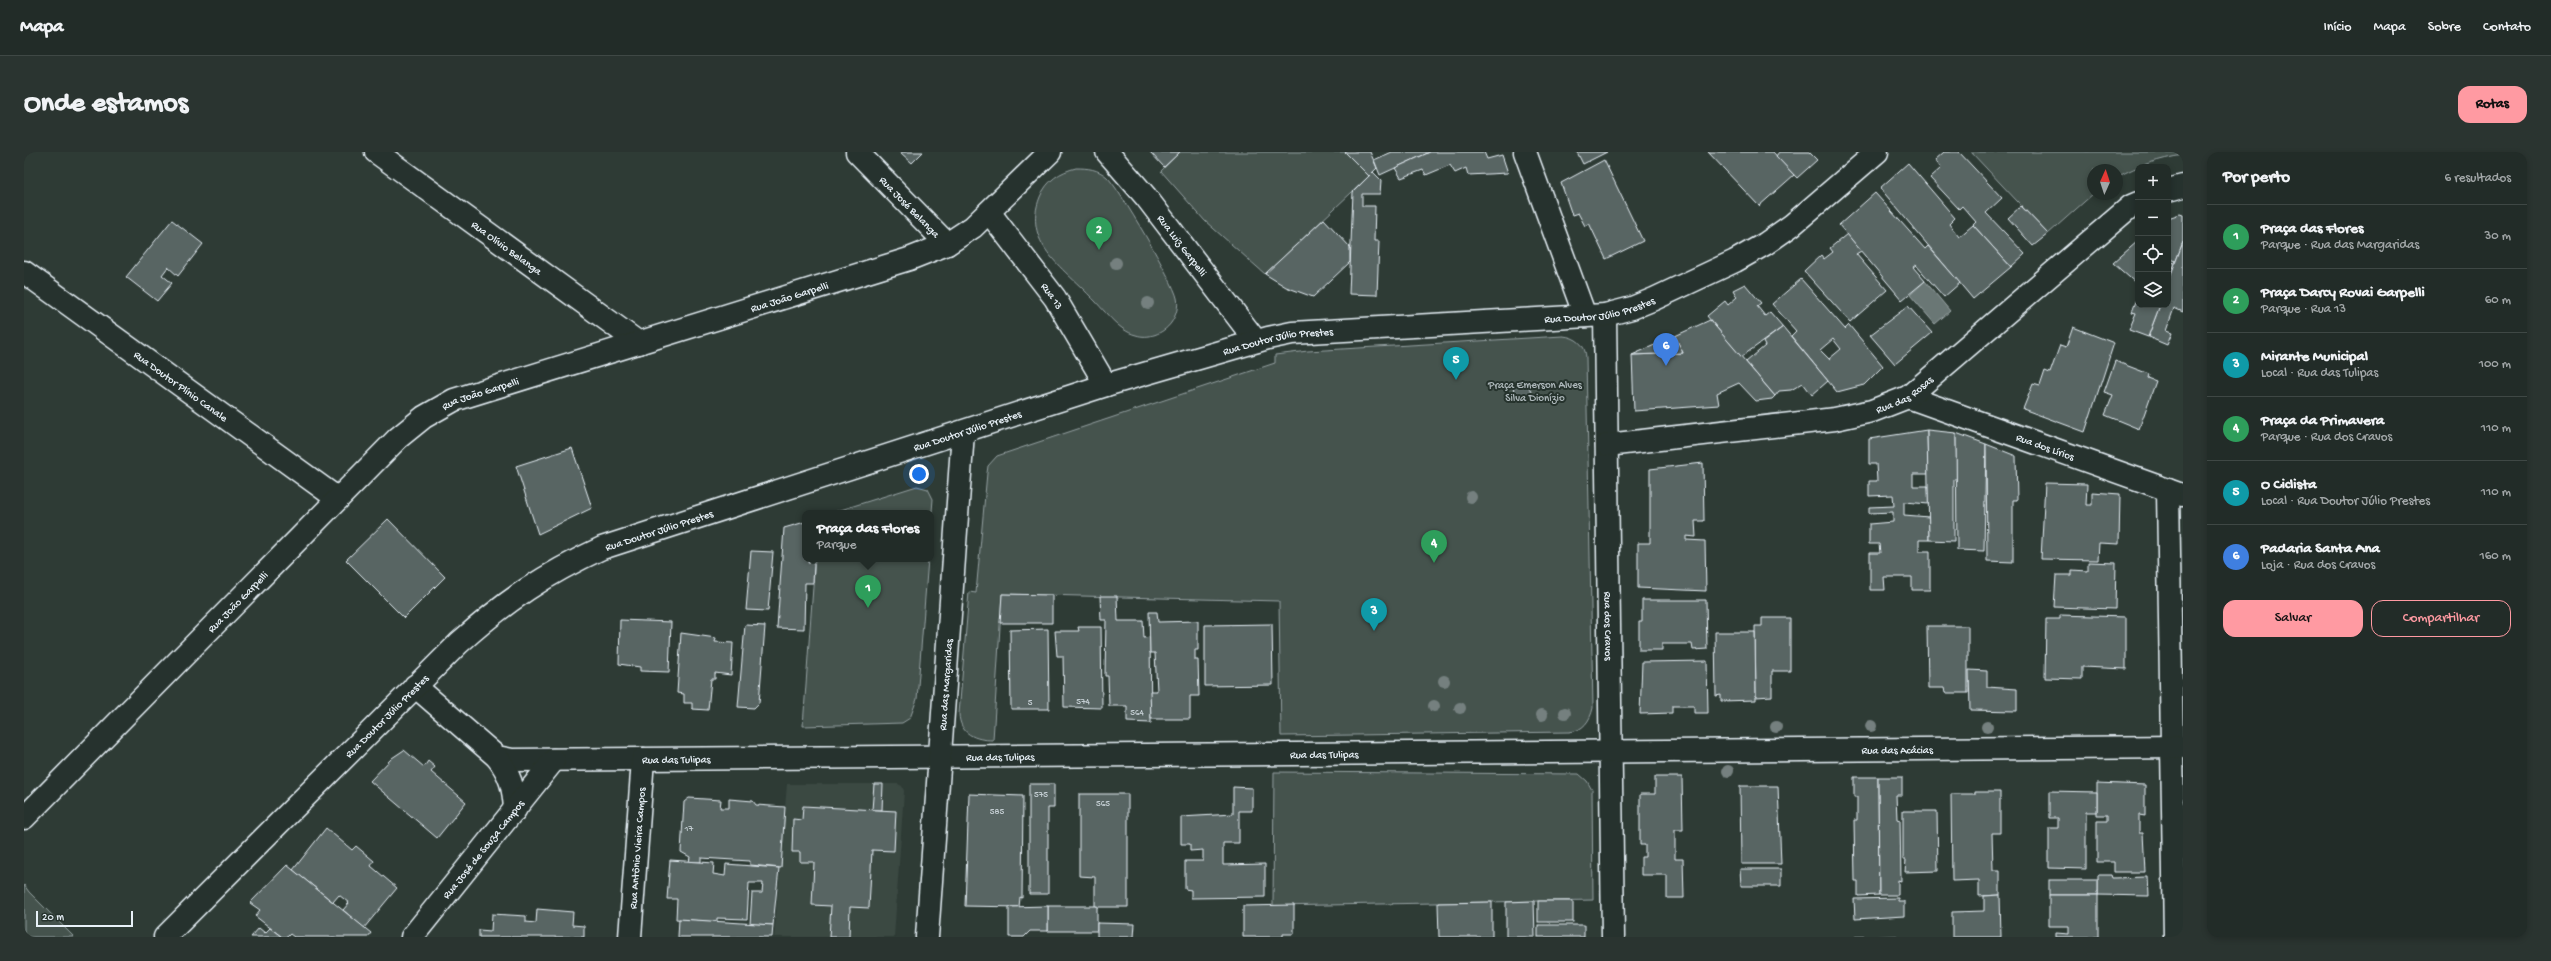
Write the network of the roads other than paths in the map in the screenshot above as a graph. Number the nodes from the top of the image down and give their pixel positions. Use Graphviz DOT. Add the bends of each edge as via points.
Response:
graph roads {
  1 [pos="376,152"];
  2 [pos="857,152"];
  3 [pos="1050,152"];
  4 [pos="1107,152"];
  5 [pos="1525,152"];
  6 [pos="1877,152"];
  7 [pos="2183,186"];
  8 [pos="2171,189"];
  9 [pos="2135,204"];
  10 [pos="989,212"];
  11 [pos="947,244"];
  12 [pos="24,272"];
  13 [pos="1595,315"];
  14 [pos="1256,341"];
  15 [pos="639,343"];
  16 [pos="1106,385"];
  17 [pos="1908,397"];
  18 [pos="963,432"];
  19 [pos="1607,445"];
  20 [pos="2176,493"];
  21 [pos="338,499"];
  22 [pos="415,686"];
  23 [pos="2177,747"];
  24 [pos="1611,751"];
  25 [pos="939,756"];
  26 [pos="497,757"];
  27 [pos="643,759"];
  28 [pos="554,760"];
  29 [pos="515,810"];
  30 [pos="24,818"];
  31 [pos="164,937"];
  32 [pos="412,937"];
  33 [pos="630,937"];
  34 [pos="927,937"];
  35 [pos="1613,937"];
  36 [pos="2175,937"];
  1 -- 15 [label="street, Rua Olívio Belanga"];
  2 -- 11 [label="street, Rua José Belanga"];
  3 -- 10 [label="street, Rua João Garpelli"];
  4 -- 14 [label="street, Rua Luiz Garpelli" via="1146,197"];
  5 -- 13 [label="street, Rua dos Cravos"];
  6 -- 13 [label="street, Rua Doutor Júlio Prestes" via="1792,225 1765,244 1654,299 1632,308"];
  7 -- 8 [label="street"];
  9 -- 17 [label="street, Rua das Rosas"];
  10 -- 11 [label="street, Rua João Garpelli" via="973,227"];
  10 -- 16 [label="street, Rua 13" via="1055,298"];
  11 -- 15 [label="street, Rua João Garpelli" via="909,259"];
  12 -- 21 [label="street, Rua Doutor Plínio Canale"];
  13 -- 14 [label="street, Rua Doutor Júlio Prestes" via="1292,333"];
  13 -- 19 [label="street, Rua dos Cravos"];
  14 -- 16 [label="street, Rua Doutor Júlio Prestes"];
  15 -- 21 [label="street, Rua João Garpelli" via="454,400 424,417 398,438"];
  16 -- 18 [label="street, Rua Doutor Júlio Prestes"];
  17 -- 19 [label="street, Rua das Rosas" via="1872,411 1835,420"];
  17 -- 20 [label="street, Rua dos Lírios"];
  18 -- 22 [label="street, Rua Doutor Júlio Prestes" via="602,548 526,588 495,611"];
  18 -- 25 [label="street, Rua das Margaridas"];
  19 -- 24 [label="street, Rua dos Cravos"];
  20 -- 23 [label="street"];
  21 -- 30 [label="street, Rua João Garpelli"];
  22 -- 26 [label="street"];
  22 -- 31 [label="street, Rua Doutor Júlio Prestes"];
  23 -- 24 [label="street, Rua das Acácias"];
  23 -- 36 [label="street"];
  24 -- 25 [label="street, Rua das Tulipas"];
  24 -- 35 [label="street, Rua dos Cravos"];
  25 -- 27 [label="street, Rua das Tulipas"];
  25 -- 34 [label="street, Rua das Margaridas"];
  26 -- 28 [label="street, Rua das Tulipas"];
  26 -- 29 [label="street" via="508,770 515,792"];
  27 -- 28 [label="street, Rua das Tulipas"];
  27 -- 33 [label="street, Rua Antônio Vieira Campos"];
  28 -- 29 [label="street, Rua José de Souza Campos"];
  29 -- 32 [label="street, Rua José de Souza Campos"];
}
